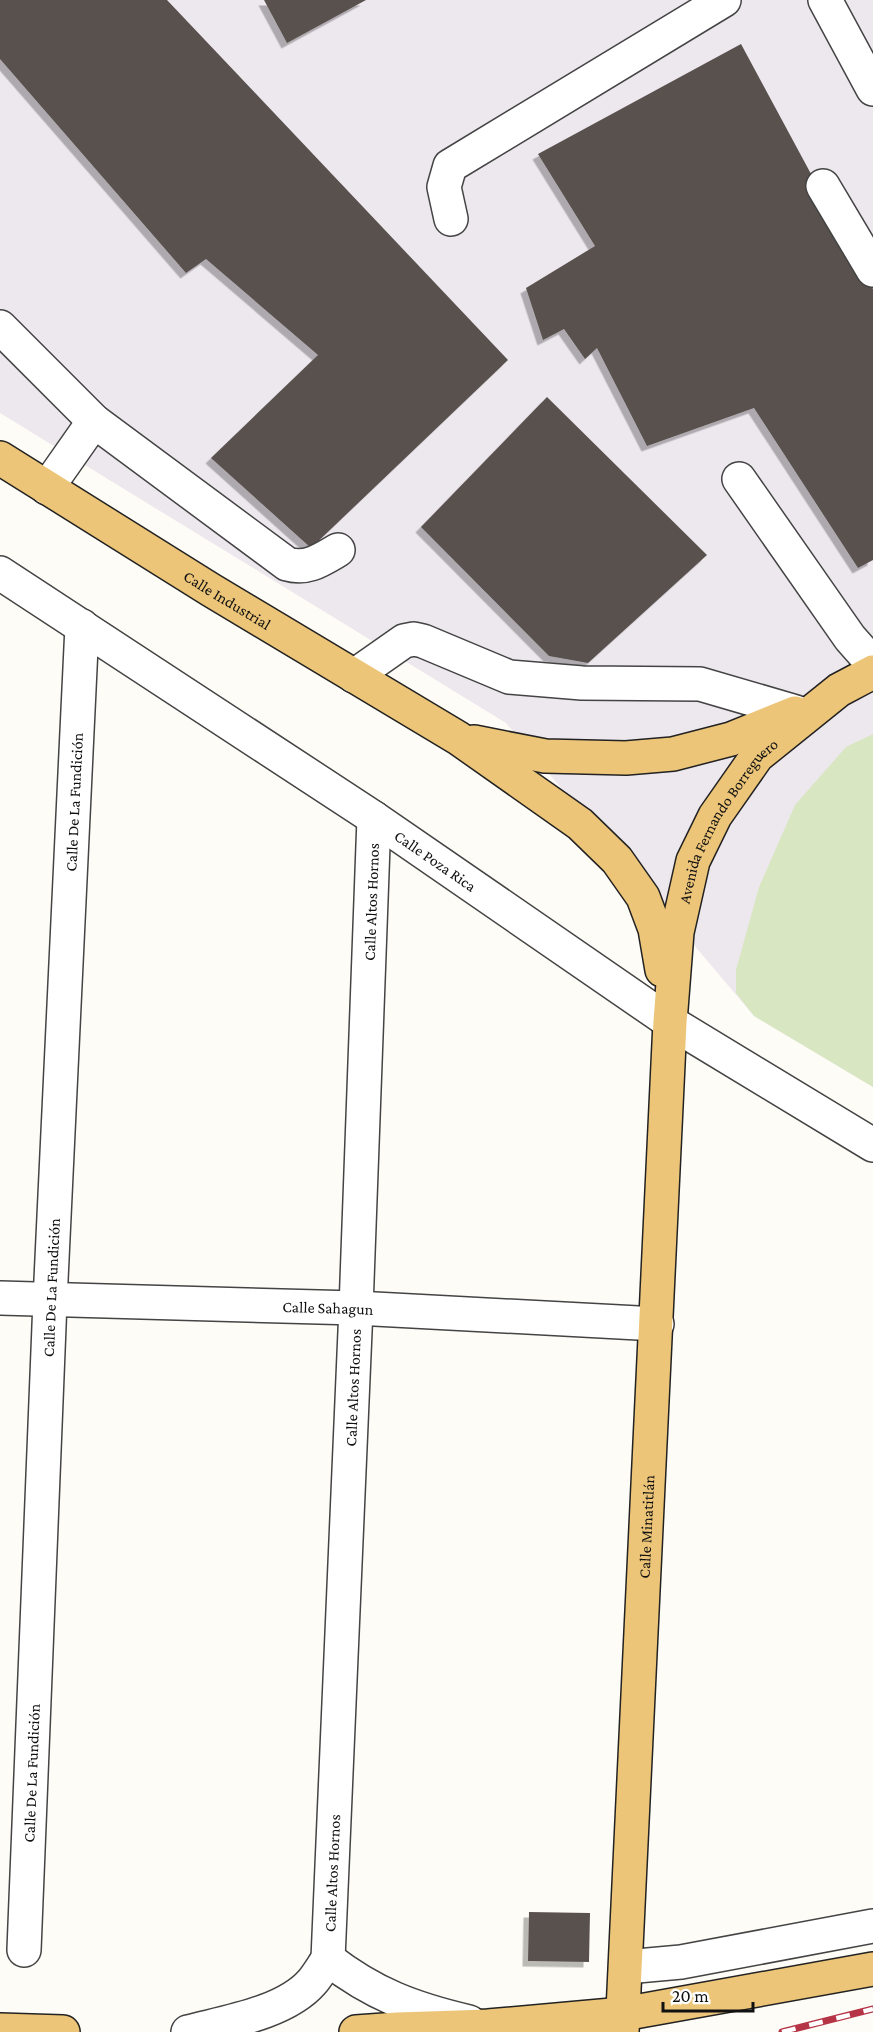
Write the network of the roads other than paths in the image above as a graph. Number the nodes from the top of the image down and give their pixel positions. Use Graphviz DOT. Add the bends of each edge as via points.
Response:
graph roads {
  1 [pos="724,0"];
  2 [pos="825,0"];
  3 [pos="873,89"];
  4 [pos="823,186"];
  5 [pos="452,219"];
  6 [pos="873,270"];
  7 [pos="0,327"];
  8 [pos="94,422"];
  9 [pos="0,458"];
  10 [pos="739,479"];
  11 [pos="47,488"];
  12 [pos="338,550"];
  13 [pos="0,573"];
  14 [pos="82,626"];
  15 [pos="873,664"];
  16 [pos="873,672"];
  17 [pos="354,676"];
  18 [pos="839,690"];
  19 [pos="796,712"];
  20 [pos="458,738"];
  21 [pos="374,818"];
  22 [pos="670,1022"];
  23 [pos="873,1145"];
  24 [pos="0,1298"];
  25 [pos="50,1301"];
  26 [pos="356,1308"];
  27 [pos="657,1324"];
  28 [pos="873,1926"];
  29 [pos="24,1950"];
  30 [pos="328,1959"];
  31 [pos="626,1967"];
  32 [pos="873,1969"];
  33 [pos="623,2023"];
  34 [pos="488,2026"];
  35 [pos="0,2030"];
  36 [pos="63,2032"];
  37 [pos="188,2032"];
  38 [pos="356,2032"];
  1 -- 5 [label="street" via="450,166 444,187"];
  2 -- 3 [label="street"];
  4 -- 6 [label="street"];
  7 -- 8 [label="street"];
  8 -- 11 [label="street"];
  8 -- 12 [label="street" via="287,564 298,567 316,563"];
  9 -- 11 [label="main road, Calle Industrial"];
  10 -- 15 [label="street" via="850,638"];
  11 -- 17 [label="main road, Calle Industrial"];
  13 -- 14 [label="street, Calle Poza Rica"];
  14 -- 21 [label="street, Calle Poza Rica"];
  14 -- 25 [label="street, Calle De La Fundición"];
  16 -- 18 [label="main road, Avenida Fernando Borreguero"];
  17 -- 19 [label="street" via="404,641 414,639 509,677 582,683 700,684"];
  17 -- 20 [label="main road, Calle Industrial"];
  18 -- 19 [label="main road"];
  18 -- 22 [label="main road, Avenida Fernando Borreguero" via="757,756 715,816 693,861 677,932"];
  19 -- 20 [label="main road" via="731,739 673,754 626,758 545,756"];
  20 -- 22 [label="main road" via="580,824 617,860 643,897 655,929"];
  21 -- 22 [label="street, Calle Poza Rica"];
  21 -- 26 [label="street, Calle Altos Hornos"];
  22 -- 23 [label="street, Calle Poza Rica"];
  22 -- 27 [label="main road, Calle Minatitlán"];
  24 -- 25 [label="street, Calle Sahagun"];
  25 -- 26 [label="street, Calle Sahagun"];
  25 -- 29 [label="street, Calle De La Fundición"];
  26 -- 27 [label="street, Calle Sahagun"];
  26 -- 30 [label="street, Calle Altos Hornos"];
  27 -- 31 [label="main road, Calle Minatitlán"];
  28 -- 31 [label="street" via="681,1962"];
  30 -- 34 [label="street" via="366,1986 396,2000"];
  30 -- 37 [label="street" via="312,1983 290,2000 259,2013"];
  31 -- 33 [label="main road, Calle Minatitlán"];
  32 -- 33 [label="main road"];
  33 -- 34 [label="main road"];
  34 -- 38 [label="main road"];
  35 -- 36 [label="main road"];
}
